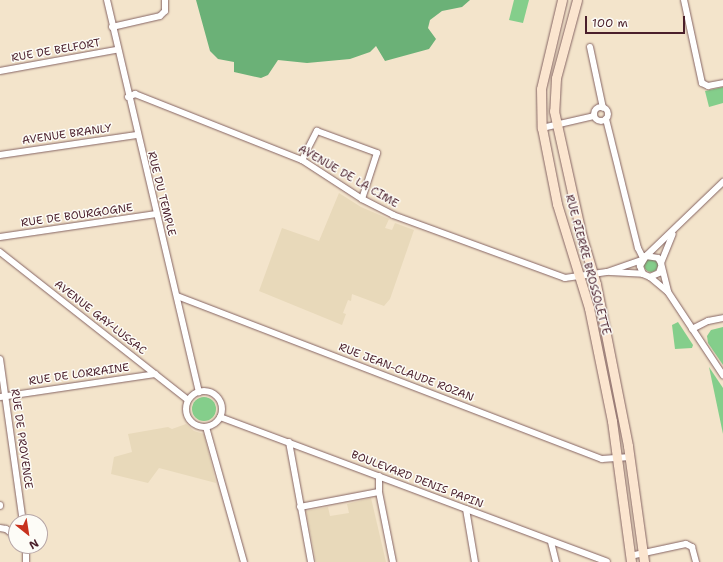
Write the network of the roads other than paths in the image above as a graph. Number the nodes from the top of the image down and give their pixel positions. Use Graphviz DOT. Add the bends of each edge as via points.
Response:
graph roads {
  1 [pos="107,0"];
  2 [pos="165,0"];
  3 [pos="562,0"];
  4 [pos="577,0"];
  5 [pos="684,0"];
  6 [pos="112,27"];
  7 [pos="590,47"];
  8 [pos="116,50"];
  9 [pos="0,72"];
  10 [pos="723,83"];
  11 [pos="128,96"];
  12 [pos="603,108"];
  13 [pos="594,116"];
  14 [pos="606,119"];
  15 [pos="557,125"];
  16 [pos="542,128"];
  17 [pos="137,135"];
  18 [pos="0,155"];
  19 [pos="302,160"];
  20 [pos="723,182"];
  21 [pos="362,199"];
  22 [pos="156,214"];
  23 [pos="675,229"];
  24 [pos="0,237"];
  25 [pos="0,252"];
  26 [pos="644,258"];
  27 [pos="661,265"];
  28 [pos="607,272"];
  29 [pos="594,274"];
  30 [pos="643,274"];
  31 [pos="650,277"];
  32 [pos="580,278"];
  33 [pos="668,292"];
  34 [pos="177,296"];
  35 [pos="723,318"];
  36 [pos="692,330"];
  37 [pos="0,359"];
  38 [pos="155,374"];
  39 [pos="723,375"];
  40 [pos="199,392"];
  41 [pos="3,397"];
  42 [pos="188,400"];
  43 [pos="220,417"];
  44 [pos="206,427"];
  45 [pos="289,442"];
  46 [pos="630,457"];
  47 [pos="616,458"];
  48 [pos="378,476"];
  49 [pos="379,492"];
  50 [pos="300,507"];
  51 [pos="466,509"];
  52 [pos="22,514"];
  53 [pos="552,542"];
  54 [pos="644,558"];
  55 [pos="631,559"];
  56 [pos="244,562"];
  57 [pos="311,562"];
  58 [pos="393,562"];
  59 [pos="475,562"];
  60 [pos="556,562"];
  61 [pos="607,562"];
  62 [pos="696,562"];
  1 -- 6 [label="street, RUE DU TEMPLE"];
  2 -- 6 [label="street" via="165,11 160,16"];
  3 -- 16 [label="main road, RUE PIERRE BROSSOLETTE" via="540,89"];
  4 -- 15 [label="main road, RUE PIERRE BROSSOLETTE" via="555,87"];
  5 -- 10 [label="street" via="702,84 708,86"];
  6 -- 8 [label="street, RUE DU TEMPLE"];
  7 -- 12 [label="street"];
  8 -- 9 [label="street, RUE DE BELFORT"];
  8 -- 11 [label="street, RUE DU TEMPLE"];
  11 -- 17 [label="street, RUE DU TEMPLE"];
  11 -- 19 [label="street, AVENUE DE LA CIME" via="135,94"];
  12 -- 13 [label="street" via="597,108"];
  12 -- 14 [label="street" via="607,113"];
  13 -- 14 [label="street" via="600,121"];
  13 -- 15 [label="street"];
  14 -- 26 [label="street" via="638,248"];
  15 -- 16 [label="street"];
  15 -- 29 [label="main road, RUE PIERRE BROSSOLETTE" via="582,237"];
  16 -- 32 [label="main road, RUE PIERRE BROSSOLETTE" via="557,204"];
  17 -- 18 [label="street, AVENUE BRANLY"];
  17 -- 22 [label="street, RUE DU TEMPLE"];
  19 -- 21 [label="street, AVENUE DE LA CIME"];
  19 -- 21 [label="street" via="317,131 377,153"];
  20 -- 23 [label="street"];
  21 -- 32 [label="street, AVENUE DE LA CIME" via="393,215 561,277"];
  22 -- 24 [label="street, RUE DE BOURGOGNE"];
  22 -- 34 [label="street, RUE DU TEMPLE"];
  23 -- 26 [label="street"];
  23 -- 27 [label="street"];
  25 -- 38 [label="street, AVENUE GAY-LUSSAC"];
  26 -- 27 [label="street" via="656,257"];
  26 -- 28 [label="street"];
  26 -- 30 [label="street" via="640,269"];
  27 -- 31 [label="street" via="659,273"];
  27 -- 33 [label="street"];
  28 -- 29 [label="street, AVENUE DE LA CIME"];
  28 -- 30 [label="street"];
  29 -- 32 [label="street, AVENUE DE LA CIME"];
  29 -- 46 [label="main road, RUE PIERRE BROSSOLETTE"];
  30 -- 31 [label="street"];
  31 -- 33 [label="street"];
  32 -- 47 [label="main road, RUE PIERRE BROSSOLETTE" via="589,308 612,421"];
  33 -- 36 [label="street"];
  34 -- 40 [label="street, RUE DU TEMPLE"];
  34 -- 47 [label="street, RUE JEAN-CLAUDE ROZAN" via="602,459"];
  35 -- 36 [label="street" via="708,321"];
  36 -- 39 [label="street"];
  37 -- 41 [label="street, RUE DE PROVENCE"];
  38 -- 41 [label="street, RUE DE LORRAINE"];
  38 -- 42 [label="street, AVENUE GAY-LUSSAC"];
  40 -- 42 [label="street"];
  40 -- 43 [label="street" via="205,391 216,396 222,406"];
  41 -- 52 [label="street, RUE DE PROVENCE"];
  42 -- 44 [label="street" via="186,410 189,419 196,426"];
  43 -- 44 [label="street"];
  43 -- 45 [label="street, BOULEVARD DENIS PAPIN"];
  44 -- 56 [label="street"];
  45 -- 48 [label="street, BOULEVARD DENIS PAPIN"];
  45 -- 50 [label="street"];
  46 -- 47 [label="street, RUE JEAN-CLAUDE ROZAN"];
  46 -- 54 [label="main road"];
  47 -- 55 [label="main road, RUE PIERRE BROSSOLETTE"];
  48 -- 49 [label="street"];
  48 -- 51 [label="street, BOULEVARD DENIS PAPIN"];
  49 -- 50 [label="street"];
  49 -- 58 [label="street"];
  50 -- 57 [label="street"];
  51 -- 53 [label="street, BOULEVARD DENIS PAPIN"];
  51 -- 59 [label="street"];
  53 -- 60 [label="street"];
  53 -- 61 [label="street, BOULEVARD DENIS PAPIN"];
  54 -- 55 [label="street"];
  54 -- 62 [label="street" via="686,544 692,547"];
}
